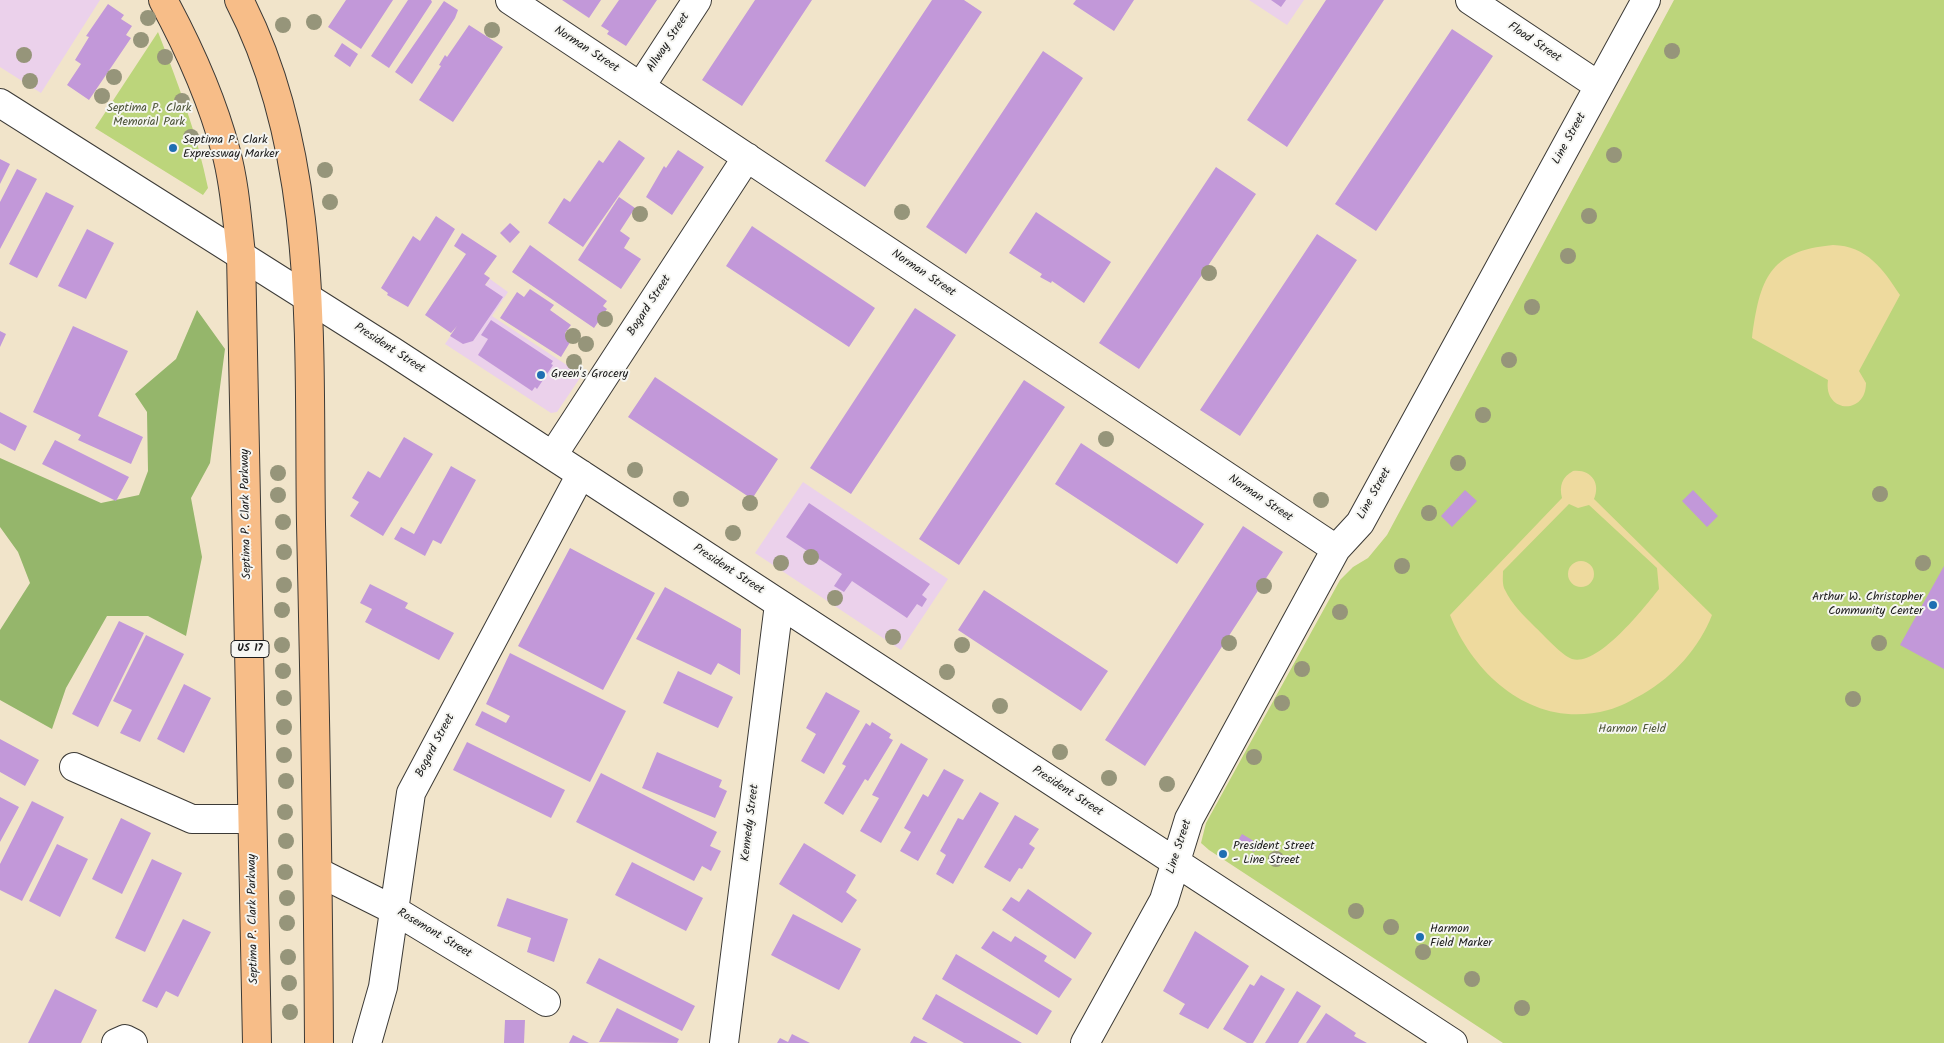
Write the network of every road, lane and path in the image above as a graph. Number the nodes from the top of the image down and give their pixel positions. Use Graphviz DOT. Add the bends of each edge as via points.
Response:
graph roads {
  1 [pos="163,0"];
  2 [pos="510,0"];
  3 [pos="697,0"];
  4 [pos="1470,0"];
  5 [pos="1646,0"];
  6 [pos="246,7"];
  7 [pos="641,86"];
  8 [pos="1599,86"];
  9 [pos="0,103"];
  10 [pos="747,156"];
  11 [pos="241,254"];
  12 [pos="306,296"];
  13 [pos="553,455"];
  14 [pos="581,474"];
  15 [pos="1336,549"];
  16 [pos="779,604"];
  17 [pos="74,767"];
  18 [pos="252,819"];
  19 [pos="1174,862"];
  20 [pos="318,872"];
  21 [pos="394,910"];
  22 [pos="546,1002"];
  23 [pos="1424,1035"];
  24 [pos="116,1043"];
  25 [pos="133,1043"];
  26 [pos="257,1043"];
  27 [pos="319,1043"];
  28 [pos="367,1043"];
  29 [pos="724,1043"];
  30 [pos="1086,1043"];
  31 [pos="1453,1043"];
  1 -- 11 [label="highway, Septima P. Clark Parkway / US 17" via="204,86 226,152"];
  2 -- 7 [label="street, Norman Street"];
  3 -- 7 [label="street, Allway Street"];
  4 -- 8 [label="street, Flood Street"];
  5 -- 8 [label="street, Line Street"];
  6 -- 12 [label="highway" via="282,116 301,209"];
  7 -- 10 [label="street, Norman Street"];
  8 -- 15 [label="street, Line Street" via="1360,523"];
  9 -- 11 [label="street, President Street"];
  10 -- 13 [label="street, Bogard Street"];
  10 -- 15 [label="street, Norman Street"];
  11 -- 12 [label="street, President Street"];
  11 -- 18 [label="highway, Septima P. Clark Parkway / US 17"];
  12 -- 13 [label="street, President Street"];
  12 -- 20 [label="highway"];
  13 -- 14 [label="street, President Street"];
  14 -- 16 [label="street, President Street"];
  14 -- 21 [label="street, Bogard Street" via="411,793"];
  15 -- 19 [label="street, Line Street" via="1194,808"];
  16 -- 19 [label="street, President Street"];
  16 -- 29 [label="street, Kennedy Street"];
  17 -- 18 [label="street" via="192,819"];
  18 -- 26 [label="highway, Septima P. Clark Parkway / US 17"];
  19 -- 23 [label="street, President Street"];
  19 -- 30 [label="street, Line Street" via="1164,900"];
  20 -- 21 [label="street, Rosemont Street"];
  20 -- 27 [label="highway"];
  21 -- 22 [label="street, Rosemont Street"];
  21 -- 28 [label="street, Bogard Street" via="383,987"];
  23 -- 31 [label="street, President Street"];
  24 -- 25 [label="street" via="126,1039"];
}
